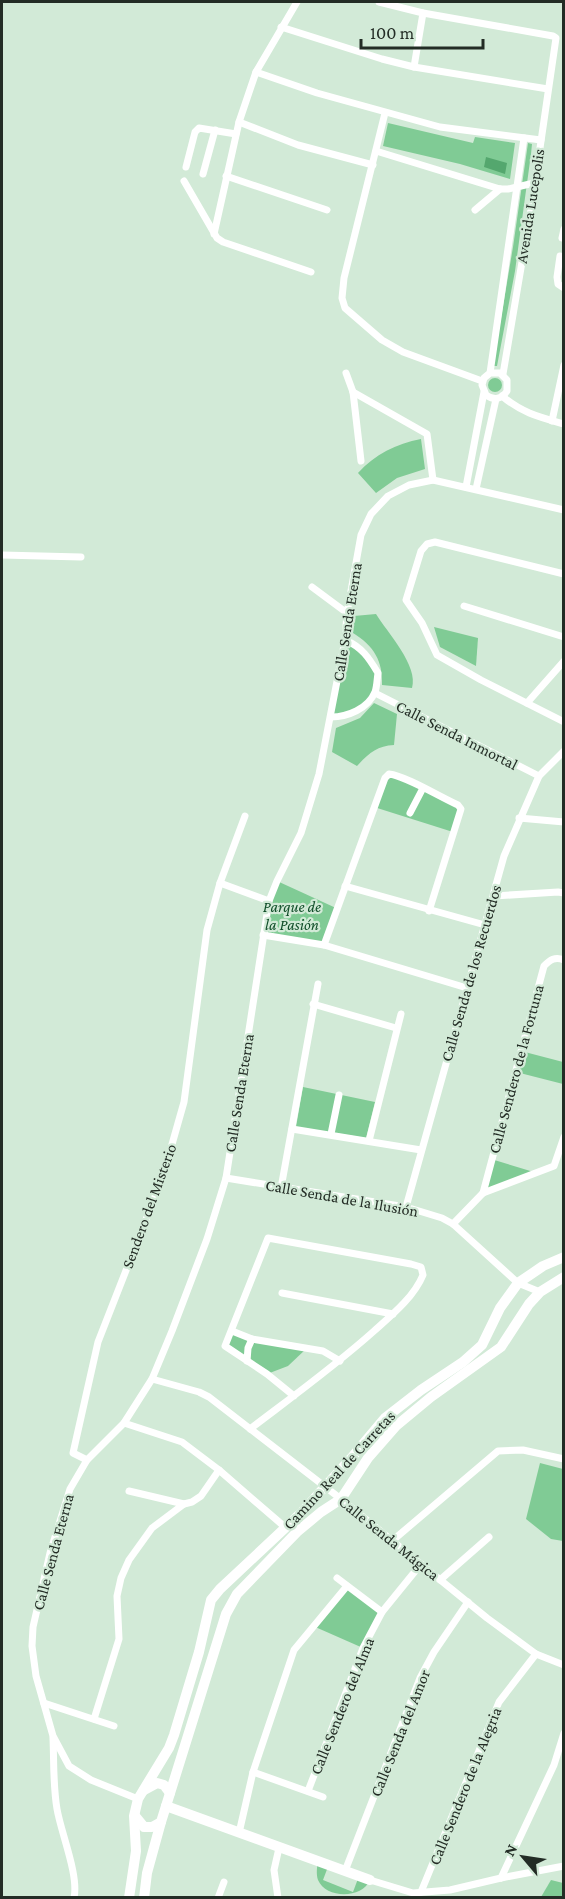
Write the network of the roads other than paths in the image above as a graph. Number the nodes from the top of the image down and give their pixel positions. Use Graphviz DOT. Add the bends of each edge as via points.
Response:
graph roads {
  1 [pos="297,2"];
  2 [pos="379,2"];
  3 [pos="423,13"];
  4 [pos="281,27"];
  5 [pos="414,67"];
  6 [pos="256,72"];
  7 [pos="548,89"];
  8 [pos="385,112"];
  9 [pos="239,122"];
  10 [pos="215,130"];
  11 [pos="236,134"];
  12 [pos="524,138"];
  13 [pos="541,140"];
  14 [pos="376,151"];
  15 [pos="373,165"];
  16 [pos="186,166"];
  17 [pos="203,174"];
  18 [pos="226,176"];
  19 [pos="184,181"];
  20 [pos="534,183"];
  21 [pos="517,187"];
  22 [pos="500,189"];
  23 [pos="327,210"];
  24 [pos="475,210"];
  25 [pos="564,229"];
  26 [pos="214,234"];
  27 [pos="562,238"];
  28 [pos="560,256"];
  29 [pos="311,272"];
  30 [pos="564,288"];
  31 [pos="564,365"];
  32 [pos="346,373"];
  33 [pos="490,373"];
  34 [pos="503,374"];
  35 [pos="482,381"];
  36 [pos="353,392"];
  37 [pos="484,392"];
  38 [pos="499,398"];
  39 [pos="552,421"];
  40 [pos="564,424"];
  41 [pos="477,428"];
  42 [pos="489,430"];
  43 [pos="361,461"];
  44 [pos="433,480"];
  45 [pos="466,487"];
  46 [pos="476,489"];
  47 [pos="564,510"];
  48 [pos="2,555"];
  49 [pos="81,557"];
  50 [pos="564,574"];
  51 [pos="312,587"];
  52 [pos="464,606"];
  53 [pos="347,613"];
  54 [pos="564,637"];
  55 [pos="345,640"];
  56 [pos="564,661"];
  57 [pos="375,693"];
  58 [pos="527,703"];
  59 [pos="331,717"];
  60 [pos="564,722"];
  61 [pos="564,751"];
  62 [pos="539,776"];
  63 [pos="423,788"];
  64 [pos="410,813"];
  65 [pos="246,816"];
  66 [pos="519,818"];
  67 [pos="564,822"];
  68 [pos="220,883"];
  69 [pos="345,886"];
  70 [pos="564,893"];
  71 [pos="494,896"];
  72 [pos="269,901"];
  73 [pos="429,910"];
  74 [pos="485,925"];
  75 [pos="263,935"];
  76 [pos="324,945"];
  77 [pos="564,960"];
  78 [pos="318,984"];
  79 [pos="467,988"];
  80 [pos="313,1004"];
  81 [pos="401,1014"];
  82 [pos="396,1028"];
  83 [pos="339,1095"];
  84 [pos="292,1129"];
  85 [pos="331,1134"];
  86 [pos="564,1137"];
  87 [pos="369,1141"];
  88 [pos="421,1150"];
  89 [pos="226,1178"];
  90 [pos="281,1188"];
  91 [pos="483,1193"];
  92 [pos="406,1207"];
  93 [pos="453,1224"];
  94 [pos="564,1257"];
  95 [pos="546,1265"];
  96 [pos="564,1277"];
  97 [pos="518,1283"];
  98 [pos="553,1283"];
  99 [pos="540,1292"];
  100 [pos="282,1293"];
  101 [pos="393,1314"];
  102 [pos="232,1331"];
  103 [pos="252,1339"];
  104 [pos="247,1361"];
  105 [pos="340,1361"];
  106 [pos="152,1379"];
  107 [pos="294,1396"];
  108 [pos="124,1424"];
  109 [pos="250,1429"];
  110 [pos="564,1459"];
  111 [pos="87,1460"];
  112 [pos="219,1470"];
  113 [pos="324,1486"];
  114 [pos="129,1491"];
  115 [pos="341,1499"];
  116 [pos="184,1504"];
  117 [pos="286,1528"];
  118 [pos="489,1537"];
  119 [pos="392,1541"];
  120 [pos="421,1564"];
  121 [pos="337,1578"];
  122 [pos="440,1580"];
  123 [pos="347,1586"];
  124 [pos="468,1602"];
  125 [pos="382,1612"];
  126 [pos="536,1654"];
  127 [pos="564,1665"];
  128 [pos="44,1703"];
  129 [pos="94,1719"];
  130 [pos="114,1726"];
  131 [pos="564,1733"];
  132 [pos="53,1736"];
  133 [pos="253,1772"];
  134 [pos="308,1791"];
  135 [pos="170,1793"];
  136 [pos="140,1795"];
  137 [pos="323,1797"];
  138 [pos="166,1806"];
  139 [pos="134,1815"];
  140 [pos="161,1822"];
  141 [pos="239,1833"];
  142 [pos="279,1848"];
  143 [pos="564,1866"];
  144 [pos="345,1871"];
  145 [pos="501,1878"];
  146 [pos="370,1880"];
  147 [pos="224,1882"];
  148 [pos="421,1892"];
  149 [pos="450,1894"];
  150 [pos="411,1895"];
  151 [pos="74,1898"];
  152 [pos="129,1898"];
  153 [pos="144,1898"];
  154 [pos="218,1898"];
  155 [pos="278,1898"];
  1 -- 4 [label="street"];
  2 -- 3 [label="street"];
  3 -- 5 [label="street"];
  3 -- 7 [label="street, Avenida Lucepolis" via="556,38"];
  4 -- 5 [label="street"];
  4 -- 6 [label="street"];
  5 -- 7 [label="street"];
  6 -- 8 [label="street"];
  6 -- 9 [label="street"];
  7 -- 13 [label="street, Avenida Lucepolis"];
  8 -- 12 [label="street" via="440,127"];
  8 -- 14 [label="street"];
  9 -- 11 [label="street"];
  9 -- 15 [label="street" via="298,145"];
  10 -- 11 [label="street"];
  10 -- 16 [label="street" via="203,128 195,132"];
  10 -- 17 [label="street"];
  11 -- 18 [label="street"];
  12 -- 13 [label="street"];
  12 -- 21 [label="street, Avenida Lucepolis"];
  13 -- 20 [label="street, Avenida Lucepolis"];
  14 -- 15 [label="street"];
  14 -- 22 [label="street"];
  15 -- 35 [label="street" via="344,278 345,308 391,346"];
  18 -- 23 [label="street"];
  18 -- 26 [label="street"];
  19 -- 26 [label="street"];
  20 -- 21 [label="street"];
  20 -- 34 [label="street, Avenida Lucepolis"];
  21 -- 22 [label="street"];
  21 -- 33 [label="street, Avenida Lucepolis"];
  22 -- 24 [label="street"];
  25 -- 27 [label="street"];
  26 -- 29 [label="street" via="223,242"];
  28 -- 30 [label="street" via="556,277"];
  31 -- 39 [label="street"];
  32 -- 36 [label="street"];
  33 -- 34 [label="street"];
  33 -- 35 [label="street"];
  34 -- 38 [label="street, Avenida Lucepolis" via="507,391"];
  35 -- 37 [label="street"];
  36 -- 43 [label="street"];
  36 -- 44 [label="street" via="427,434"];
  37 -- 38 [label="street"];
  37 -- 41 [label="street"];
  38 -- 39 [label="street" via="530,415"];
  38 -- 42 [label="street, Avenida Lucepolis"];
  39 -- 40 [label="street"];
  41 -- 42 [label="street"];
  41 -- 45 [label="street"];
  42 -- 46 [label="street, Avenida Lucepolis"];
  44 -- 45 [label="street, Calle Senda Eterna"];
  44 -- 53 [label="street, Calle Senda Eterna" via="395,492 371,514 361,536"];
  45 -- 46 [label="street, Calle Senda Eterna"];
  46 -- 47 [label="street, Calle Senda Eterna"];
  48 -- 49 [label="street"];
  50 -- 58 [label="street" via="435,542 421,551 407,594 408,605 422,623 437,655"];
  51 -- 53 [label="street"];
  52 -- 54 [label="street"];
  53 -- 55 [label="street, Calle Senda Eterna"];
  55 -- 57 [label="street" via="367,655 378,673"];
  55 -- 59 [label="street, Calle Senda Eterna"];
  56 -- 58 [label="street"];
  57 -- 59 [label="street" via="361,709"];
  57 -- 62 [label="street, Calle Senda Inmortal"];
  58 -- 60 [label="street"];
  59 -- 72 [label="street, Calle Senda Eterna" via="301,833"];
  61 -- 62 [label="street, Calle Senda de los Recuerdos"];
  62 -- 66 [label="street, Calle Senda de los Recuerdos"];
  63 -- 64 [label="street"];
  63 -- 69 [label="street" via="394,775 386,776"];
  63 -- 73 [label="street" via="461,809"];
  65 -- 68 [label="street, Sendero del Misterio"];
  66 -- 67 [label="street"];
  66 -- 71 [label="street, Calle Senda de los Recuerdos"];
  68 -- 72 [label="street"];
  68 -- 111 [label="street, Sendero del Misterio" via="207,930 184,1102 164,1176 98,1342 73,1453"];
  69 -- 73 [label="street"];
  69 -- 76 [label="street"];
  70 -- 71 [label="street"];
  71 -- 74 [label="street, Calle Senda de los Recuerdos"];
  72 -- 75 [label="street, Calle Senda Eterna"];
  73 -- 74 [label="street"];
  74 -- 79 [label="street, Calle Senda de los Recuerdos"];
  75 -- 76 [label="street"];
  75 -- 89 [label="street, Calle Senda Eterna"];
  76 -- 79 [label="street"];
  77 -- 91 [label="street, Calle Sendero de la Fortuna" via="550,960 544,966"];
  78 -- 80 [label="street"];
  79 -- 88 [label="street, Calle Senda de los Recuerdos"];
  80 -- 82 [label="street"];
  80 -- 84 [label="street"];
  81 -- 82 [label="street"];
  82 -- 87 [label="street"];
  83 -- 85 [label="street"];
  84 -- 85 [label="street"];
  84 -- 90 [label="street"];
  85 -- 87 [label="street"];
  86 -- 91 [label="street" via="554,1166"];
  87 -- 88 [label="street"];
  88 -- 92 [label="street, Calle Senda de los Recuerdos"];
  89 -- 90 [label="street, Calle Senda de la Ilusión"];
  89 -- 106 [label="street, Calle Senda Eterna"];
  90 -- 92 [label="street, Calle Senda de la Ilusión"];
  91 -- 93 [label="street"];
  92 -- 93 [label="street, Calle Senda de la Ilusión"];
  93 -- 97 [label="street, Calle Senda de la Ilusión"];
  94 -- 95 [label="street, Camino Real de Carretas"];
  95 -- 97 [label="street, Camino Real de Carretas"];
  95 -- 98 [label="street" via="561,1268"];
  96 -- 98 [label="street, Camino Real de Carretas"];
  97 -- 99 [label="street, Calle Senda de la Ilusión"];
  97 -- 113 [label="street, Camino Real de Carretas" via="500,1308 482,1345 385,1418"];
  98 -- 99 [label="street, Camino Real de Carretas"];
  99 -- 115 [label="street, Camino Real de Carretas" via="501,1347 396,1426 368,1458"];
  100 -- 101 [label="street"];
  101 -- 102 [label="street" via="417,1287 423,1275 421,1268 268,1238"];
  101 -- 105 [label="street"];
  102 -- 103 [label="street"];
  102 -- 104 [label="street" via="225,1346"];
  103 -- 104 [label="street"];
  103 -- 105 [label="street" via="323,1351"];
  104 -- 107 [label="street"];
  105 -- 107 [label="street"];
  106 -- 108 [label="street, Calle Senda Eterna"];
  106 -- 109 [label="street, Calle Senda Mágica" via="209,1397"];
  107 -- 109 [label="street"];
  108 -- 111 [label="street, Calle Senda Eterna"];
  108 -- 112 [label="street" via="182,1442"];
  109 -- 113 [label="street, Calle Senda Mágica"];
  110 -- 119 [label="street" via="523,1450 498,1451"];
  111 -- 128 [label="street, Calle Senda Eterna" via="70,1489 33,1627 36,1676"];
  112 -- 116 [label="street" via="201,1496"];
  112 -- 117 [label="street"];
  113 -- 115 [label="street, Calle Senda Mágica"];
  113 -- 117 [label="street, Camino Real de Carretas"];
  114 -- 116 [label="street"];
  115 -- 119 [label="street, Calle Senda Mágica"];
  115 -- 135 [label="street, Camino Real de Carretas" via="297,1532 237,1594 226,1614"];
  116 -- 129 [label="street" via="152,1528 121,1578 117,1596 119,1639"];
  117 -- 136 [label="street, Camino Real de Carretas" via="231,1576 211,1600 174,1735"];
  118 -- 122 [label="street"];
  119 -- 120 [label="street, Calle Senda Mágica"];
  120 -- 122 [label="street, Calle Senda Mágica"];
  120 -- 125 [label="street, Calle Sendero del Alma"];
  121 -- 123 [label="street"];
  122 -- 124 [label="street, Calle Senda Mágica"];
  123 -- 125 [label="street"];
  123 -- 133 [label="street" via="294,1650"];
  124 -- 126 [label="street, Calle Senda Mágica"];
  124 -- 144 [label="street, Calle Senda del Amor" via="420,1678"];
  125 -- 134 [label="street, Calle Sendero del Alma" via="354,1668"];
  126 -- 127 [label="street, Calle Senda Mágica"];
  126 -- 148 [label="street, Calle Sendero de la Alegria" via="499,1702"];
  128 -- 129 [label="street"];
  128 -- 132 [label="street, Calle Senda Eterna"];
  129 -- 130 [label="street"];
  131 -- 145 [label="street" via="554,1765"];
  132 -- 136 [label="street, Calle Senda Eterna" via="69,1766 91,1780"];
  132 -- 151 [label="street" via="57,1809"];
  133 -- 134 [label="street, Calle Sendero del Alma"];
  133 -- 141 [label="street"];
  134 -- 137 [label="street, Calle Sendero del Alma"];
  135 -- 136 [label="street" via="157,1783"];
  135 -- 138 [label="street, Camino Real de Carretas"];
  136 -- 139 [label="street, Camino Real de Carretas"];
  138 -- 140 [label="street, Camino Real de Carretas"];
  138 -- 141 [label="street"];
  139 -- 140 [label="street" via="144,1827"];
  139 -- 152 [label="street, Camino Real de Carretas" via="136,1851"];
  140 -- 153 [label="street, Camino Real de Carretas"];
  141 -- 142 [label="street"];
  142 -- 144 [label="street"];
  142 -- 155 [label="street" via="274,1870"];
  143 -- 145 [label="street"];
  144 -- 146 [label="street"];
  145 -- 149 [label="street"];
  146 -- 150 [label="street"];
  147 -- 154 [label="street"];
  148 -- 149 [label="street"];
  148 -- 150 [label="street"];
}
